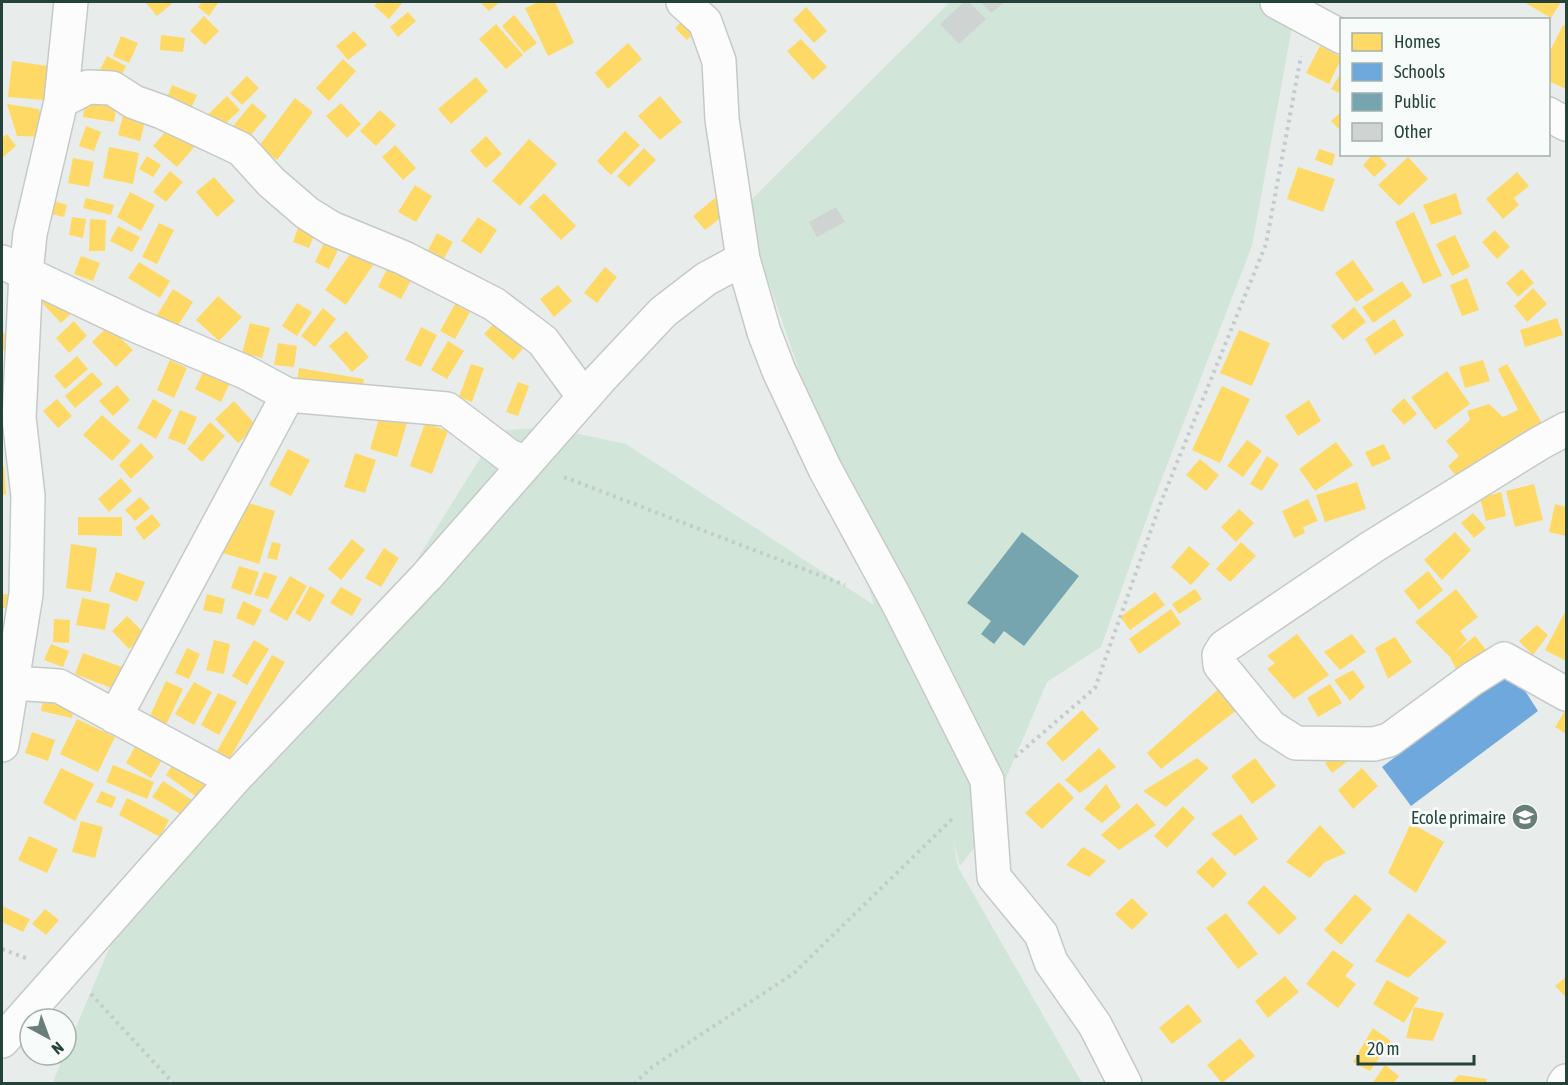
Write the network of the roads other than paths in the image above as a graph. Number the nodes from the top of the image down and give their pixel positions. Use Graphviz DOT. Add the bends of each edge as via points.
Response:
graph roads {
  1 [pos="71,2"];
  2 [pos="683,2"];
  3 [pos="1277,2"];
  4 [pos="1311,10"];
  5 [pos="1340,36"];
  6 [pos="61,101"];
  7 [pos="1550,115"];
  8 [pos="1566,124"];
  9 [pos="743,259"];
  10 [pos="14,268"];
  11 [pos="288,395"];
  12 [pos="584,397"];
  13 [pos="1558,440"];
  14 [pos="525,462"];
  15 [pos="12,683"];
  16 [pos="1566,694"];
  17 [pos="115,717"];
  18 [pos="2,746"];
  19 [pos="233,780"];
  20 [pos="2,1041"];
  21 [pos="1125,1083"];
  1 -- 6 [label="street"];
  2 -- 9 [label="street" via="705,22 719,61 722,119"];
  3 -- 4 [label="street"];
  4 -- 5 [label="street"];
  6 -- 10 [label="street" via="30,234"];
  6 -- 12 [label="street" via="88,87 112,88 134,102 241,149 271,182 331,228 394,254 494,304 543,341"];
  7 -- 8 [label="street"];
  9 -- 12 [label="street" via="706,279 663,312"];
  9 -- 21 [label="street" via="779,371 825,469 987,780 994,877 1041,934 1051,962 1095,1025"];
  10 -- 11 [label="street"];
  10 -- 15 [label="street" via="19,418 28,496 26,594"];
  11 -- 14 [label="street" via="447,410 509,456"];
  11 -- 17 [label="street"];
  12 -- 14 [label="street"];
  13 -- 16 [label="street" via="1372,547 1224,647 1219,655 1220,665 1271,727 1296,743 1374,744 1389,740 1504,659"];
  14 -- 19 [label="street" via="426,576"];
  15 -- 17 [label="street" via="59,686"];
  15 -- 18 [label="street"];
  17 -- 19 [label="street"];
  19 -- 20 [label="street"];
}
